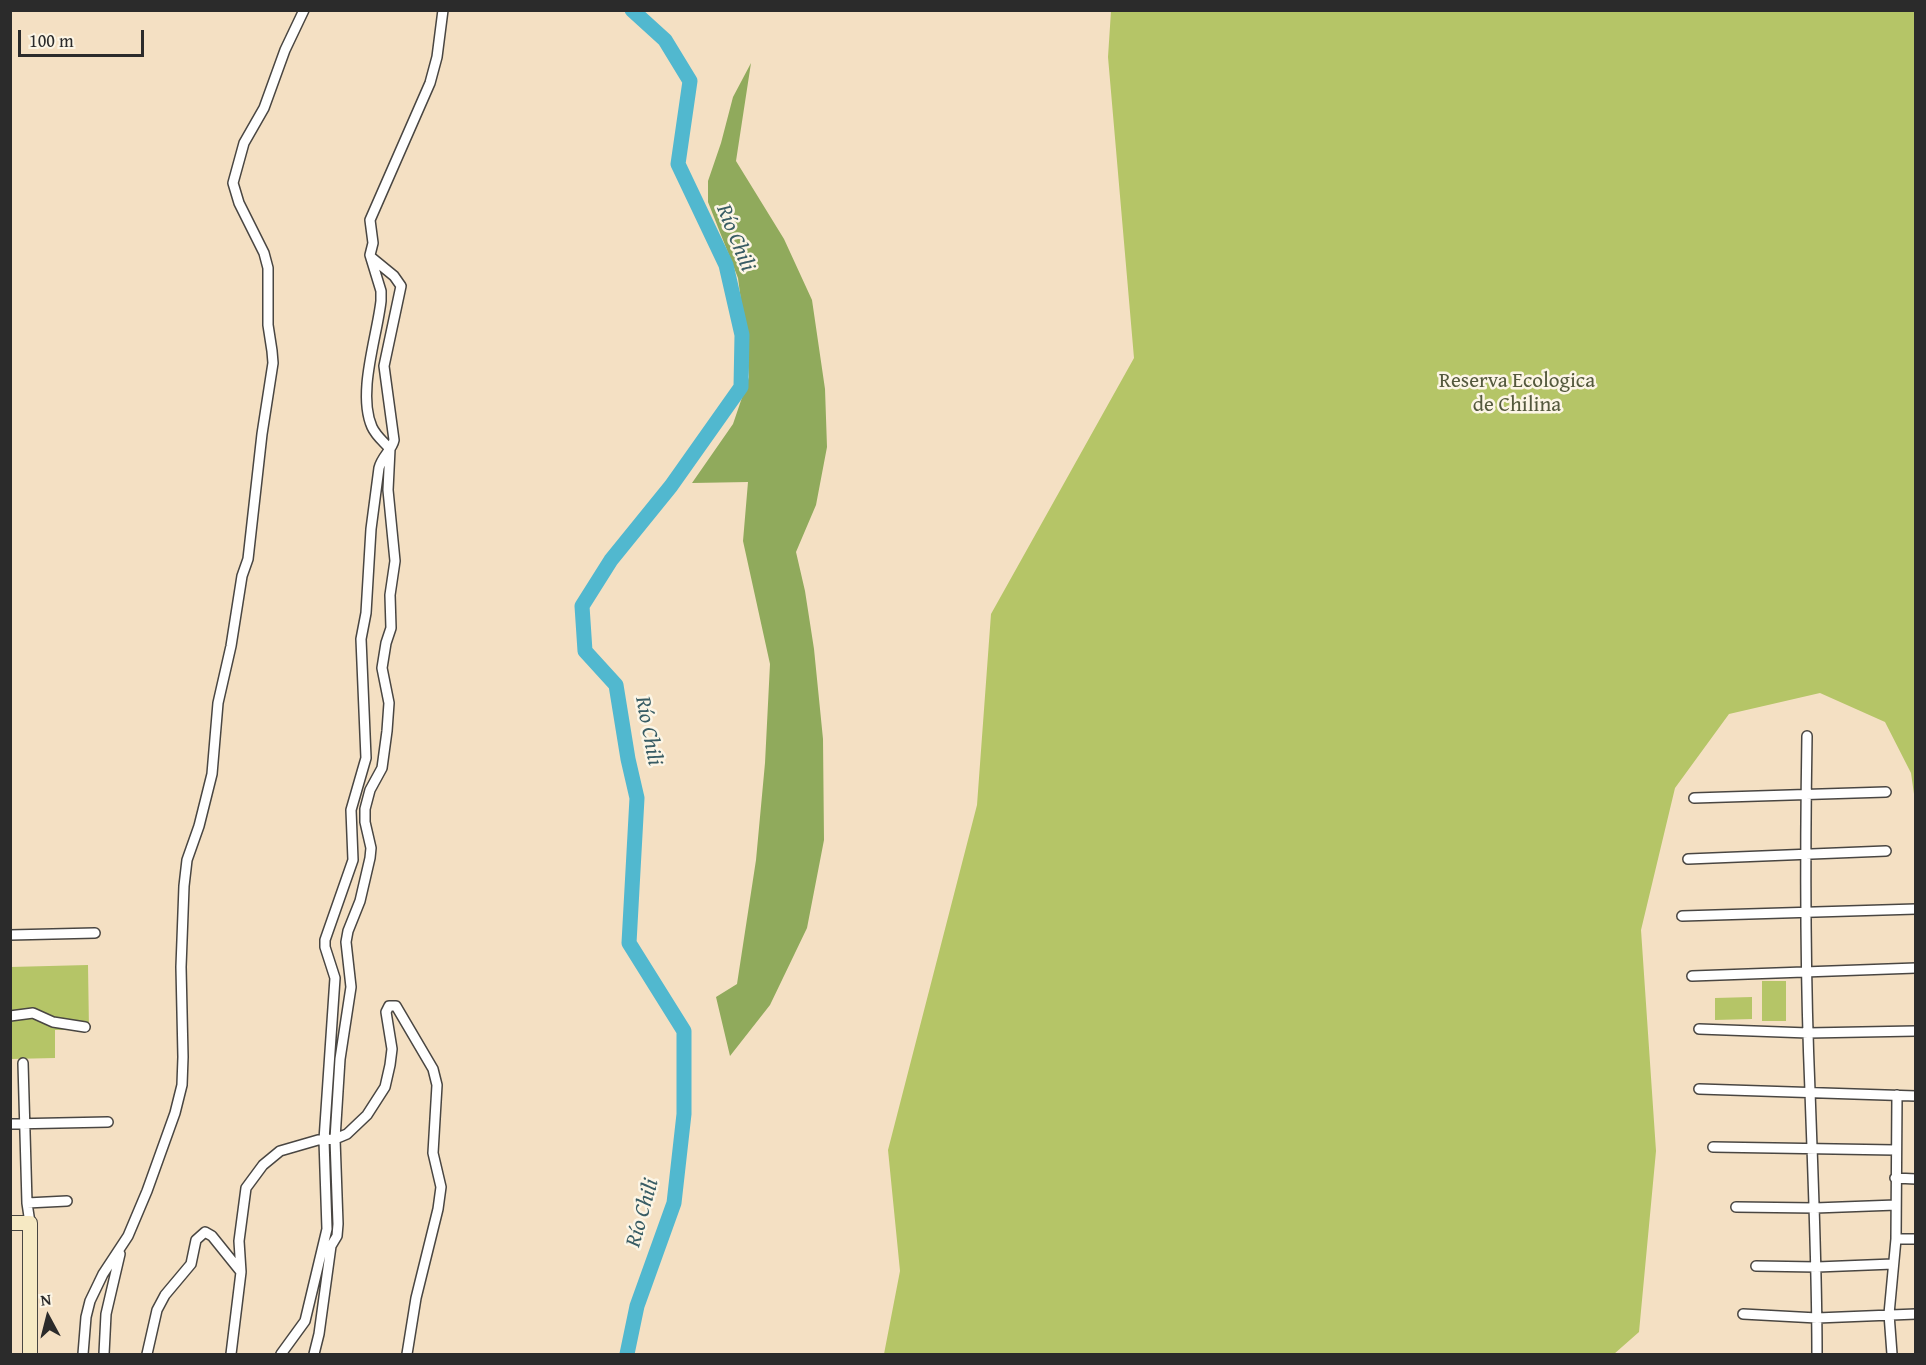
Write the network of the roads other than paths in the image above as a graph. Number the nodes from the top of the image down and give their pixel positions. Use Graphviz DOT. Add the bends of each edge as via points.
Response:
graph roads {
  1 [pos="304,10"];
  2 [pos="443,10"];
  3 [pos="370,255"];
  4 [pos="390,449"];
  5 [pos="1808,736"];
  6 [pos="1886,792"];
  7 [pos="1806,795"];
  8 [pos="1694,798"];
  9 [pos="1886,851"];
  10 [pos="1805,853"];
  11 [pos="1688,859"];
  12 [pos="1916,909"];
  13 [pos="1806,912"];
  14 [pos="1682,916"];
  15 [pos="95,933"];
  16 [pos="10,935"];
  17 [pos="1916,968"];
  18 [pos="1807,973"];
  19 [pos="1692,976"];
  20 [pos="10,1016"];
  21 [pos="85,1027"];
  22 [pos="1699,1029"];
  23 [pos="1916,1031"];
  24 [pos="1808,1033"];
  25 [pos="22,1063"];
  26 [pos="1699,1089"];
  27 [pos="1810,1091"];
  28 [pos="1897,1095"];
  29 [pos="1916,1096"];
  30 [pos="108,1122"];
  31 [pos="10,1124"];
  32 [pos="23,1124"];
  33 [pos="329,1139"];
  34 [pos="1713,1147"];
  35 [pos="1814,1150"];
  36 [pos="1895,1150"];
  37 [pos="1895,1178"];
  38 [pos="1916,1179"];
  39 [pos="67,1201"];
  40 [pos="27,1203"];
  41 [pos="1896,1205"];
  42 [pos="1736,1207"];
  43 [pos="1815,1208"];
  44 [pos="10,1223"];
  45 [pos="30,1223"];
  46 [pos="1896,1239"];
  47 [pos="1916,1239"];
  48 [pos="122,1245"];
  49 [pos="1893,1264"];
  50 [pos="1756,1266"];
  51 [pos="1817,1267"];
  52 [pos="241,1272"];
  53 [pos="1743,1314"];
  54 [pos="1889,1314"];
  55 [pos="1916,1314"];
  56 [pos="1817,1318"];
  57 [pos="30,1354"];
  58 [pos="83,1354"];
  59 [pos="104,1354"];
  60 [pos="147,1354"];
  61 [pos="231,1354"];
  62 [pos="281,1354"];
  63 [pos="314,1354"];
  64 [pos="407,1354"];
  65 [pos="1817,1354"];
  66 [pos="1892,1354"];
  1 -- 48 [label="street" via="264,108 244,143 233,183 268,268 268,326 273,363 248,559 218,704 212,774 187,860 181,967 182,1085 176,1113 147,1191"];
  2 -- 3 [label="street" via="430,83 372,213"];
  3 -- 4 [label="street" via="381,301 369,370 369,414 375,432"];
  3 -- 4 [label="street" via="400,286 384,366 394,440"];
  4 -- 33 [label="street" via="388,475 395,561 391,628 382,668 388,703 386,740 382,768 365,809 370,858 347,937 351,987"];
  4 -- 33 [label="street" via="379,468 361,633 367,749 351,810 353,860 325,940 335,978"];
  5 -- 7 [label="street"];
  6 -- 7 [label="street"];
  7 -- 8 [label="street"];
  7 -- 10 [label="street"];
  9 -- 10 [label="street"];
  10 -- 11 [label="street"];
  10 -- 13 [label="street"];
  12 -- 13 [label="street"];
  13 -- 14 [label="street"];
  13 -- 18 [label="street"];
  15 -- 16 [label="street"];
  17 -- 18 [label="street"];
  18 -- 19 [label="street"];
  18 -- 24 [label="street"];
  20 -- 21 [label="street" via="33,1013 53,1022"];
  22 -- 24 [label="street"];
  23 -- 24 [label="street"];
  24 -- 27 [label="street"];
  25 -- 32 [label="street"];
  26 -- 27 [label="street"];
  27 -- 28 [label="street"];
  27 -- 35 [label="street"];
  28 -- 29 [label="street"];
  28 -- 36 [label="street"];
  30 -- 32 [label="street"];
  31 -- 32 [label="street"];
  32 -- 40 [label="street"];
  33 -- 52 [label="street" via="280,1151 253,1176 246,1188 239,1241"];
  33 -- 62 [label="street" via="327,1229 305,1321"];
  33 -- 63 [label="street" via="338,1224"];
  33 -- 64 [label="street" via="347,1134 360,1123 385,1087 392,1049 386,1012 389,1006 396,1006 433,1069 437,1085 433,1153 441,1187"];
  34 -- 35 [label="street"];
  35 -- 36 [label="street"];
  35 -- 43 [label="street"];
  36 -- 37 [label="street"];
  37 -- 38 [label="street"];
  37 -- 41 [label="street"];
  39 -- 40 [label="street"];
  40 -- 45 [label="street"];
  41 -- 43 [label="street"];
  41 -- 46 [label="street"];
  42 -- 43 [label="street"];
  43 -- 51 [label="street"];
  44 -- 45 [label="main road"];
  45 -- 57 [label="main road"];
  46 -- 47 [label="street"];
  46 -- 49 [label="street"];
  48 -- 58 [label="street" via="90,1301"];
  48 -- 59 [label="street" via="106,1314"];
  49 -- 51 [label="street"];
  49 -- 54 [label="street"];
  50 -- 51 [label="street"];
  51 -- 56 [label="street"];
  52 -- 60 [label="street" via="212,1236 205,1232 199,1236 191,1264 157,1310"];
  52 -- 61 [label="street"];
  53 -- 56 [label="street"];
  54 -- 55 [label="street"];
  54 -- 56 [label="street"];
  54 -- 66 [label="street"];
  56 -- 65 [label="street"];
}
